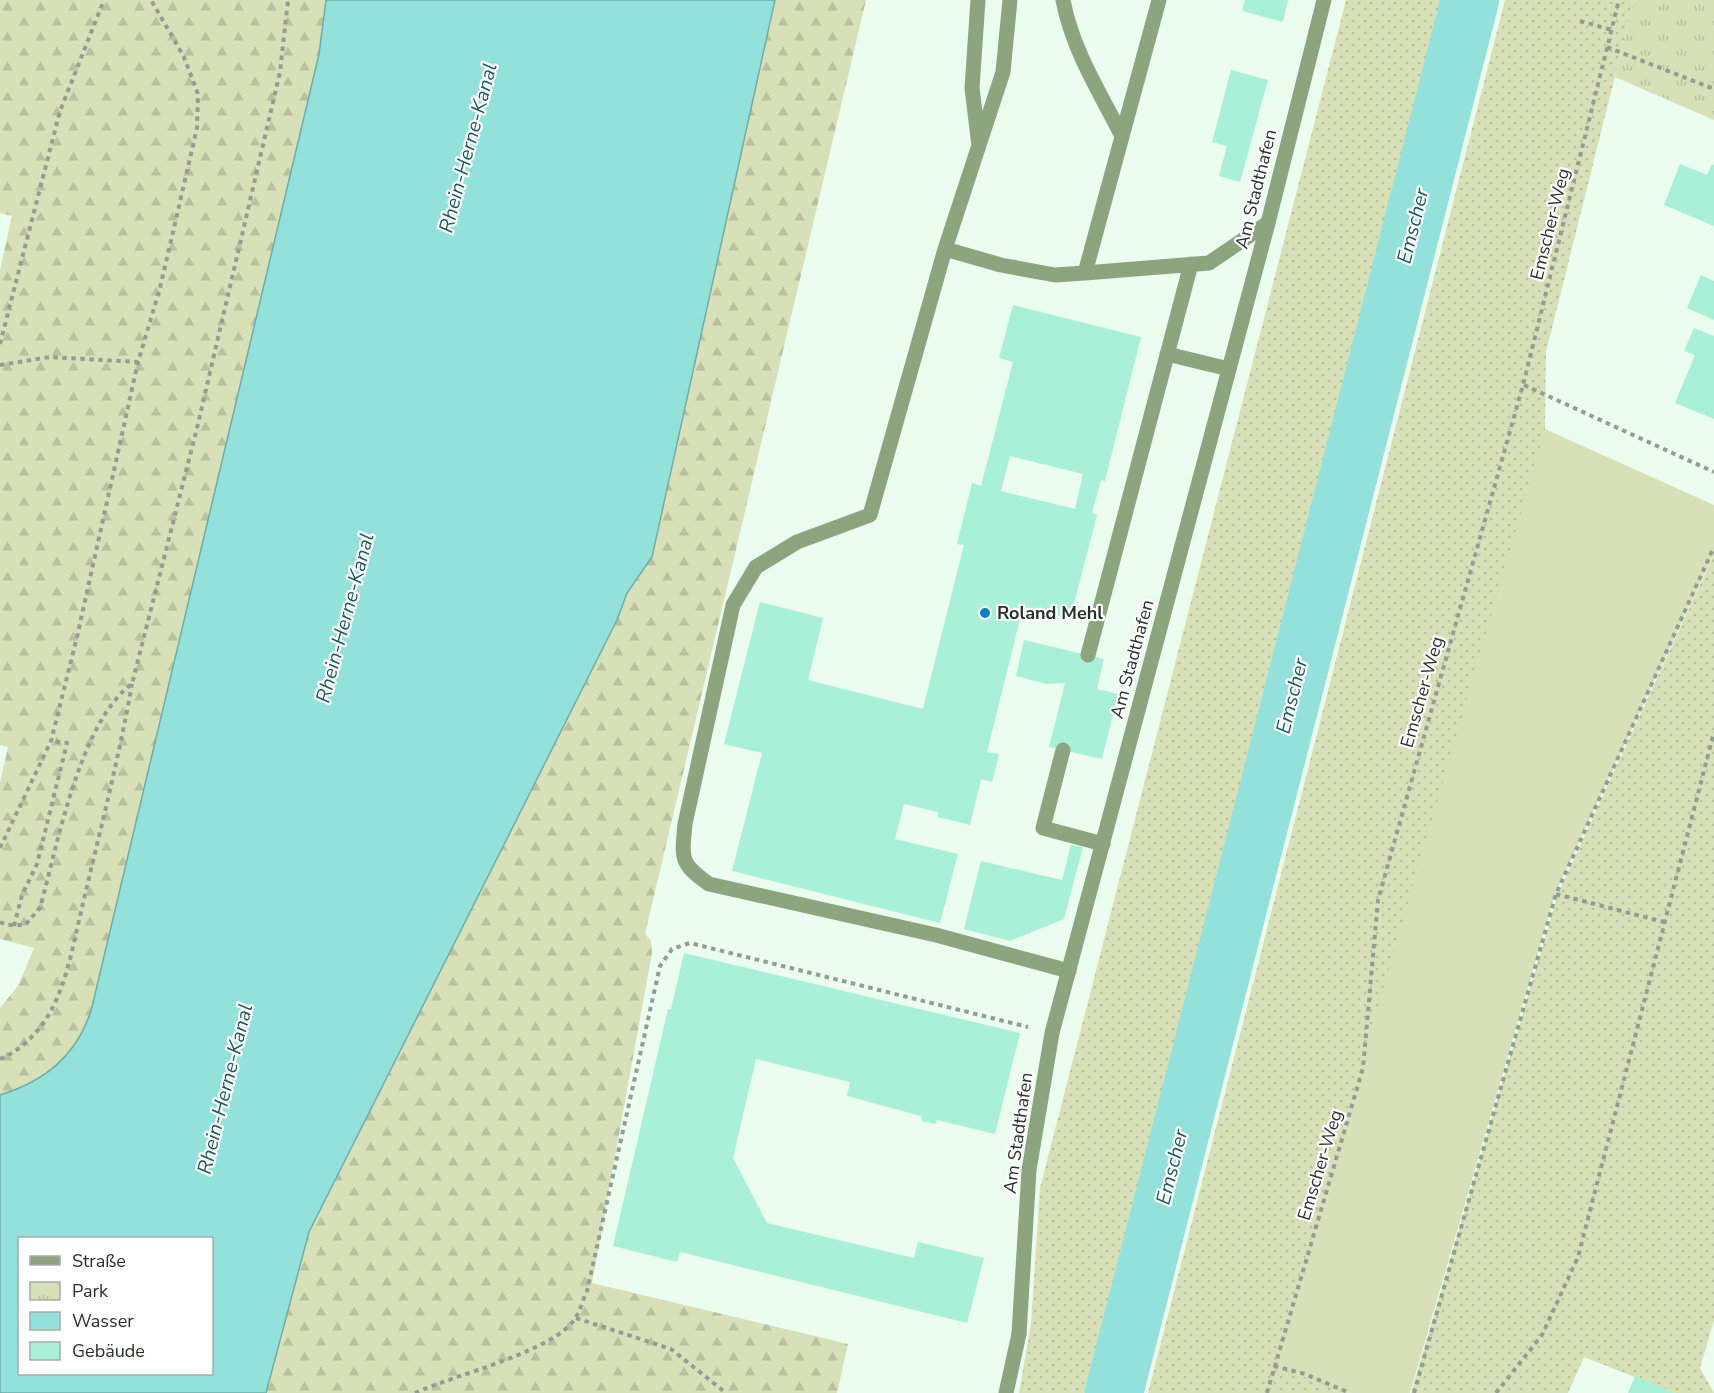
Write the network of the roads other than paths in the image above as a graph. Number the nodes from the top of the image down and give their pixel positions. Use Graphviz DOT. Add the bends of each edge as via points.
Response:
graph roads {
  1 [pos="978,0"];
  2 [pos="1010,0"];
  3 [pos="1063,0"];
  4 [pos="1159,0"];
  5 [pos="1324,0"];
  6 [pos="1122,136"];
  7 [pos="980,150"];
  8 [pos="1268,223"];
  9 [pos="945,249"];
  10 [pos="1191,264"];
  11 [pos="1086,273"];
  12 [pos="1167,354"];
  13 [pos="1229,369"];
  14 [pos="1088,655"];
  15 [pos="1063,750"];
  16 [pos="1103,844"];
  17 [pos="1069,971"];
  18 [pos="1006,1393"];
  1 -- 7 [label="street" via="972,88"];
  2 -- 7 [label="street" via="1003,72"];
  3 -- 6 [label="street" via="1084,63"];
  4 -- 6 [label="street"];
  5 -- 8 [label="street, Am Stadthafen"];
  6 -- 11 [label="street"];
  7 -- 9 [label="street"];
  8 -- 10 [label="street" via="1209,262"];
  8 -- 13 [label="street, Am Stadthafen"];
  9 -- 11 [label="street" via="1055,275"];
  9 -- 17 [label="street" via="870,516 797,543 756,567 733,605 685,824 682,857 694,874 709,884 936,935"];
  10 -- 11 [label="street"];
  10 -- 12 [label="street"];
  12 -- 13 [label="street"];
  12 -- 14 [label="street"];
  13 -- 16 [label="street, Am Stadthafen"];
  15 -- 16 [label="street" via="1043,828"];
  16 -- 17 [label="street, Am Stadthafen"];
  17 -- 18 [label="street, Am Stadthafen" via="1052,1033 1029,1170 1019,1334"];
}
